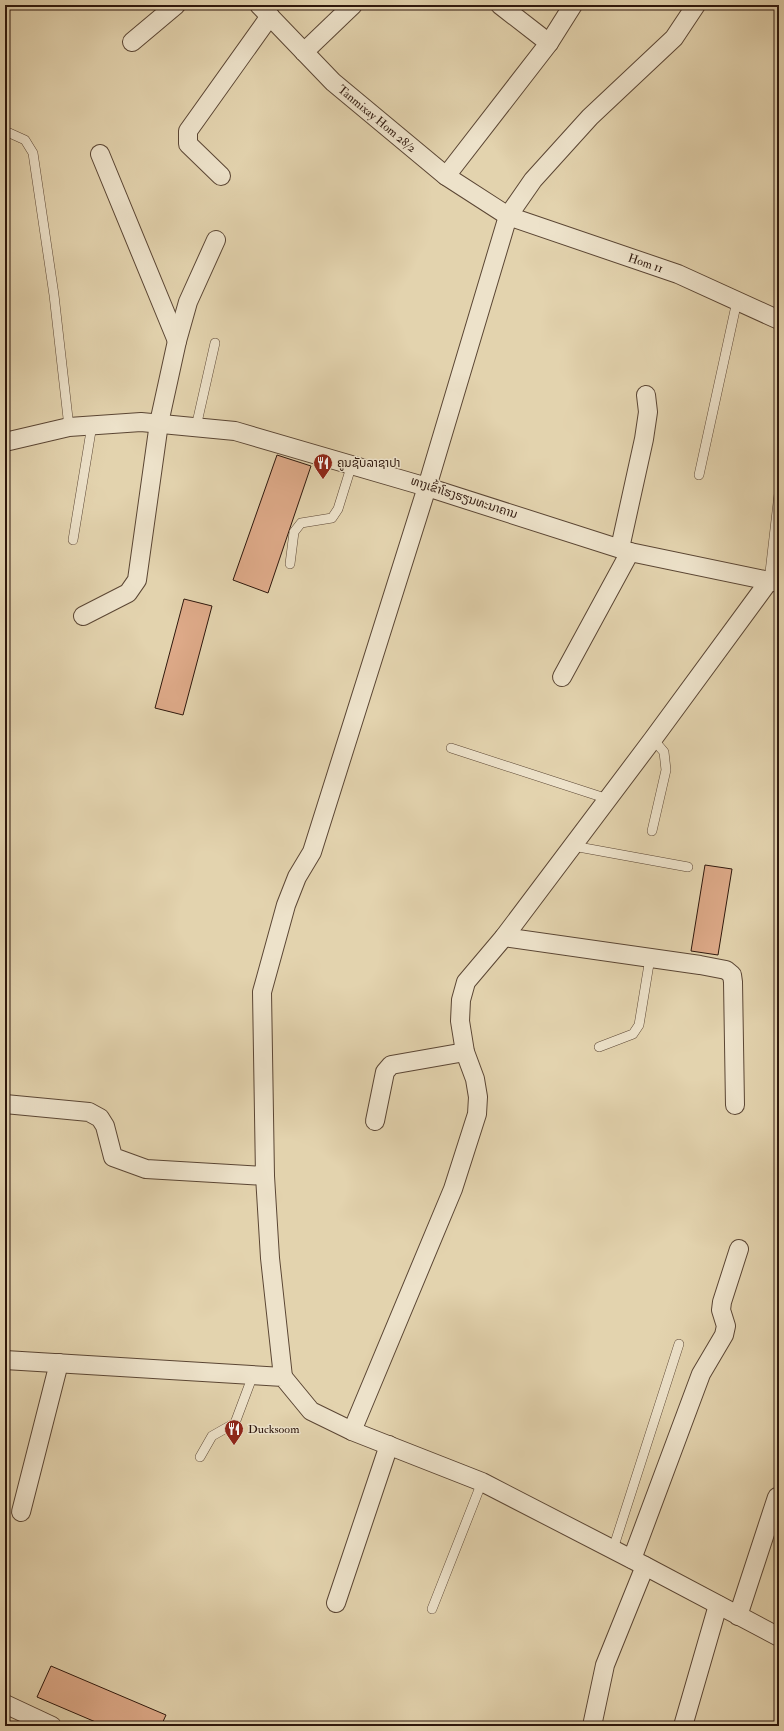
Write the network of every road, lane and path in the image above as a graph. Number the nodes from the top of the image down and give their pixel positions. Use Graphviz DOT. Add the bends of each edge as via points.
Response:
graph roads {
  1 [pos="176,5"];
  2 [pos="352,5"];
  3 [pos="500,5"];
  4 [pos="573,5"];
  5 [pos="696,5"];
  6 [pos="265,11"];
  7 [pos="132,42"];
  8 [pos="549,43"];
  9 [pos="304,52"];
  10 [pos="5,131"];
  11 [pos="100,154"];
  12 [pos="221,176"];
  13 [pos="446,176"];
  14 [pos="508,216"];
  15 [pos="216,240"];
  16 [pos="737,301"];
  17 [pos="779,320"];
  18 [pos="178,341"];
  19 [pos="215,342"];
  20 [pos="646,395"];
  21 [pos="159,423"];
  22 [pos="92,425"];
  23 [pos="69,427"];
  24 [pos="196,427"];
  25 [pos="5,442"];
  26 [pos="352,464"];
  27 [pos="699,475"];
  28 [pos="427,487"];
  29 [pos="779,494"];
  30 [pos="73,540"];
  31 [pos="625,550"];
  32 [pos="290,564"];
  33 [pos="774,582"];
  34 [pos="83,616"];
  35 [pos="562,677"];
  36 [pos="653,739"];
  37 [pos="451,748"];
  38 [pos="608,799"];
  39 [pos="652,831"];
  40 [pos="573,846"];
  41 [pos="688,867"];
  42 [pos="504,937"];
  43 [pos="650,958"];
  44 [pos="599,1047"];
  45 [pos="465,1052"];
  46 [pos="5,1104"];
  47 [pos="735,1105"];
  48 [pos="375,1121"];
  49 [pos="264,1176"];
  50 [pos="739,1249"];
  51 [pos="679,1344"];
  52 [pos="5,1360"];
  53 [pos="59,1363"];
  54 [pos="253,1375"];
  55 [pos="283,1377"];
  56 [pos="352,1431"];
  57 [pos="389,1445"];
  58 [pos="200,1457"];
  59 [pos="482,1482"];
  60 [pos="777,1497"];
  61 [pos="21,1512"];
  62 [pos="613,1549"];
  63 [pos="638,1562"];
  64 [pos="336,1603"];
  65 [pos="718,1605"];
  66 [pos="432,1609"];
  67 [pos="738,1616"];
  68 [pos="779,1638"];
  69 [pos="5,1704"];
  70 [pos="52,1726"];
  71 [pos="592,1726"];
  72 [pos="683,1726"];
  1 -- 7 [label="street"];
  2 -- 9 [label="street"];
  3 -- 8 [label="street"];
  4 -- 8 [label="street"];
  5 -- 14 [label="street" via="674,38 590,117 533,180"];
  6 -- 9 [label="street, Tanmixay Hom 28/2"];
  6 -- 12 [label="street" via="188,131 188,144"];
  8 -- 13 [label="street"];
  9 -- 13 [label="street, Tanmixay Hom 28/2" via="333,82"];
  10 -- 23 [label="lane" via="25,140 33,153 54,295"];
  11 -- 18 [label="street"];
  13 -- 14 [label="street, Tanmixay Hom 28/2"];
  14 -- 16 [label="street, Hom 11" via="678,274"];
  14 -- 28 [label="street"];
  15 -- 18 [label="street" via="188,302"];
  16 -- 17 [label="street, Hom 11"];
  16 -- 27 [label="lane"];
  18 -- 21 [label="street"];
  19 -- 24 [label="lane"];
  20 -- 31 [label="street" via="648,412"];
  21 -- 22 [label="street, ທາງເຂົ້າໂຮງຮຽນທະນາຄານ"];
  21 -- 24 [label="street, ທາງເຂົ້າໂຮງຮຽນທະນາຄານ"];
  21 -- 34 [label="street" via="137,580 128,593"];
  22 -- 23 [label="street, ທາງເຂົ້າໂຮງຮຽນທະນາຄານ"];
  22 -- 30 [label="lane"];
  23 -- 25 [label="street, ທາງເຂົ້າໂຮງຮຽນທະນາຄານ"];
  24 -- 26 [label="street, ທາງເຂົ້າໂຮງຮຽນທະນາຄານ" via="235,431"];
  26 -- 28 [label="street, ທາງເຂົ້າໂຮງຮຽນທະນາຄານ"];
  26 -- 32 [label="lane" via="338,509 332,518 301,523 294,532"];
  28 -- 31 [label="street, ທາງເຂົ້າໂຮງຮຽນທະນາຄານ"];
  28 -- 49 [label="street" via="312,852 297,877 286,905 262,992"];
  29 -- 33 [label="lane"];
  31 -- 33 [label="street, ທາງເຂົ້າໂຮງຮຽນທະນາຄານ"];
  31 -- 35 [label="street"];
  33 -- 36 [label="street"];
  36 -- 38 [label="street"];
  36 -- 39 [label="lane" via="664,752 666,770"];
  37 -- 38 [label="lane"];
  38 -- 40 [label="street"];
  40 -- 41 [label="lane"];
  40 -- 42 [label="street"];
  42 -- 43 [label="street"];
  42 -- 45 [label="street" via="466,982 461,1000 460,1021"];
  43 -- 44 [label="lane" via="639,1025 633,1034"];
  43 -- 47 [label="street" via="726,970 732,975"];
  45 -- 48 [label="street" via="391,1065 385,1072"];
  45 -- 56 [label="street" via="475,1079 477,1114 453,1189"];
  46 -- 49 [label="street" via="89,1112 100,1118 105,1126 113,1157 146,1169"];
  49 -- 55 [label="street"];
  50 -- 63 [label="street" via="722,1302 721,1310 726,1326 724,1335 701,1374"];
  51 -- 62 [label="lane"];
  52 -- 53 [label="street"];
  53 -- 54 [label="street"];
  53 -- 61 [label="street"];
  54 -- 55 [label="street"];
  54 -- 58 [label="lane" via="235,1423 212,1436"];
  55 -- 56 [label="street" via="311,1411"];
  56 -- 57 [label="street"];
  57 -- 59 [label="street"];
  57 -- 64 [label="street"];
  59 -- 62 [label="street"];
  59 -- 66 [label="lane"];
  60 -- 67 [label="street"];
  62 -- 63 [label="street"];
  63 -- 65 [label="street"];
  63 -- 71 [label="street" via="605,1666"];
  65 -- 67 [label="street"];
  65 -- 72 [label="street"];
  67 -- 68 [label="street"];
  69 -- 70 [label="street"];
}
